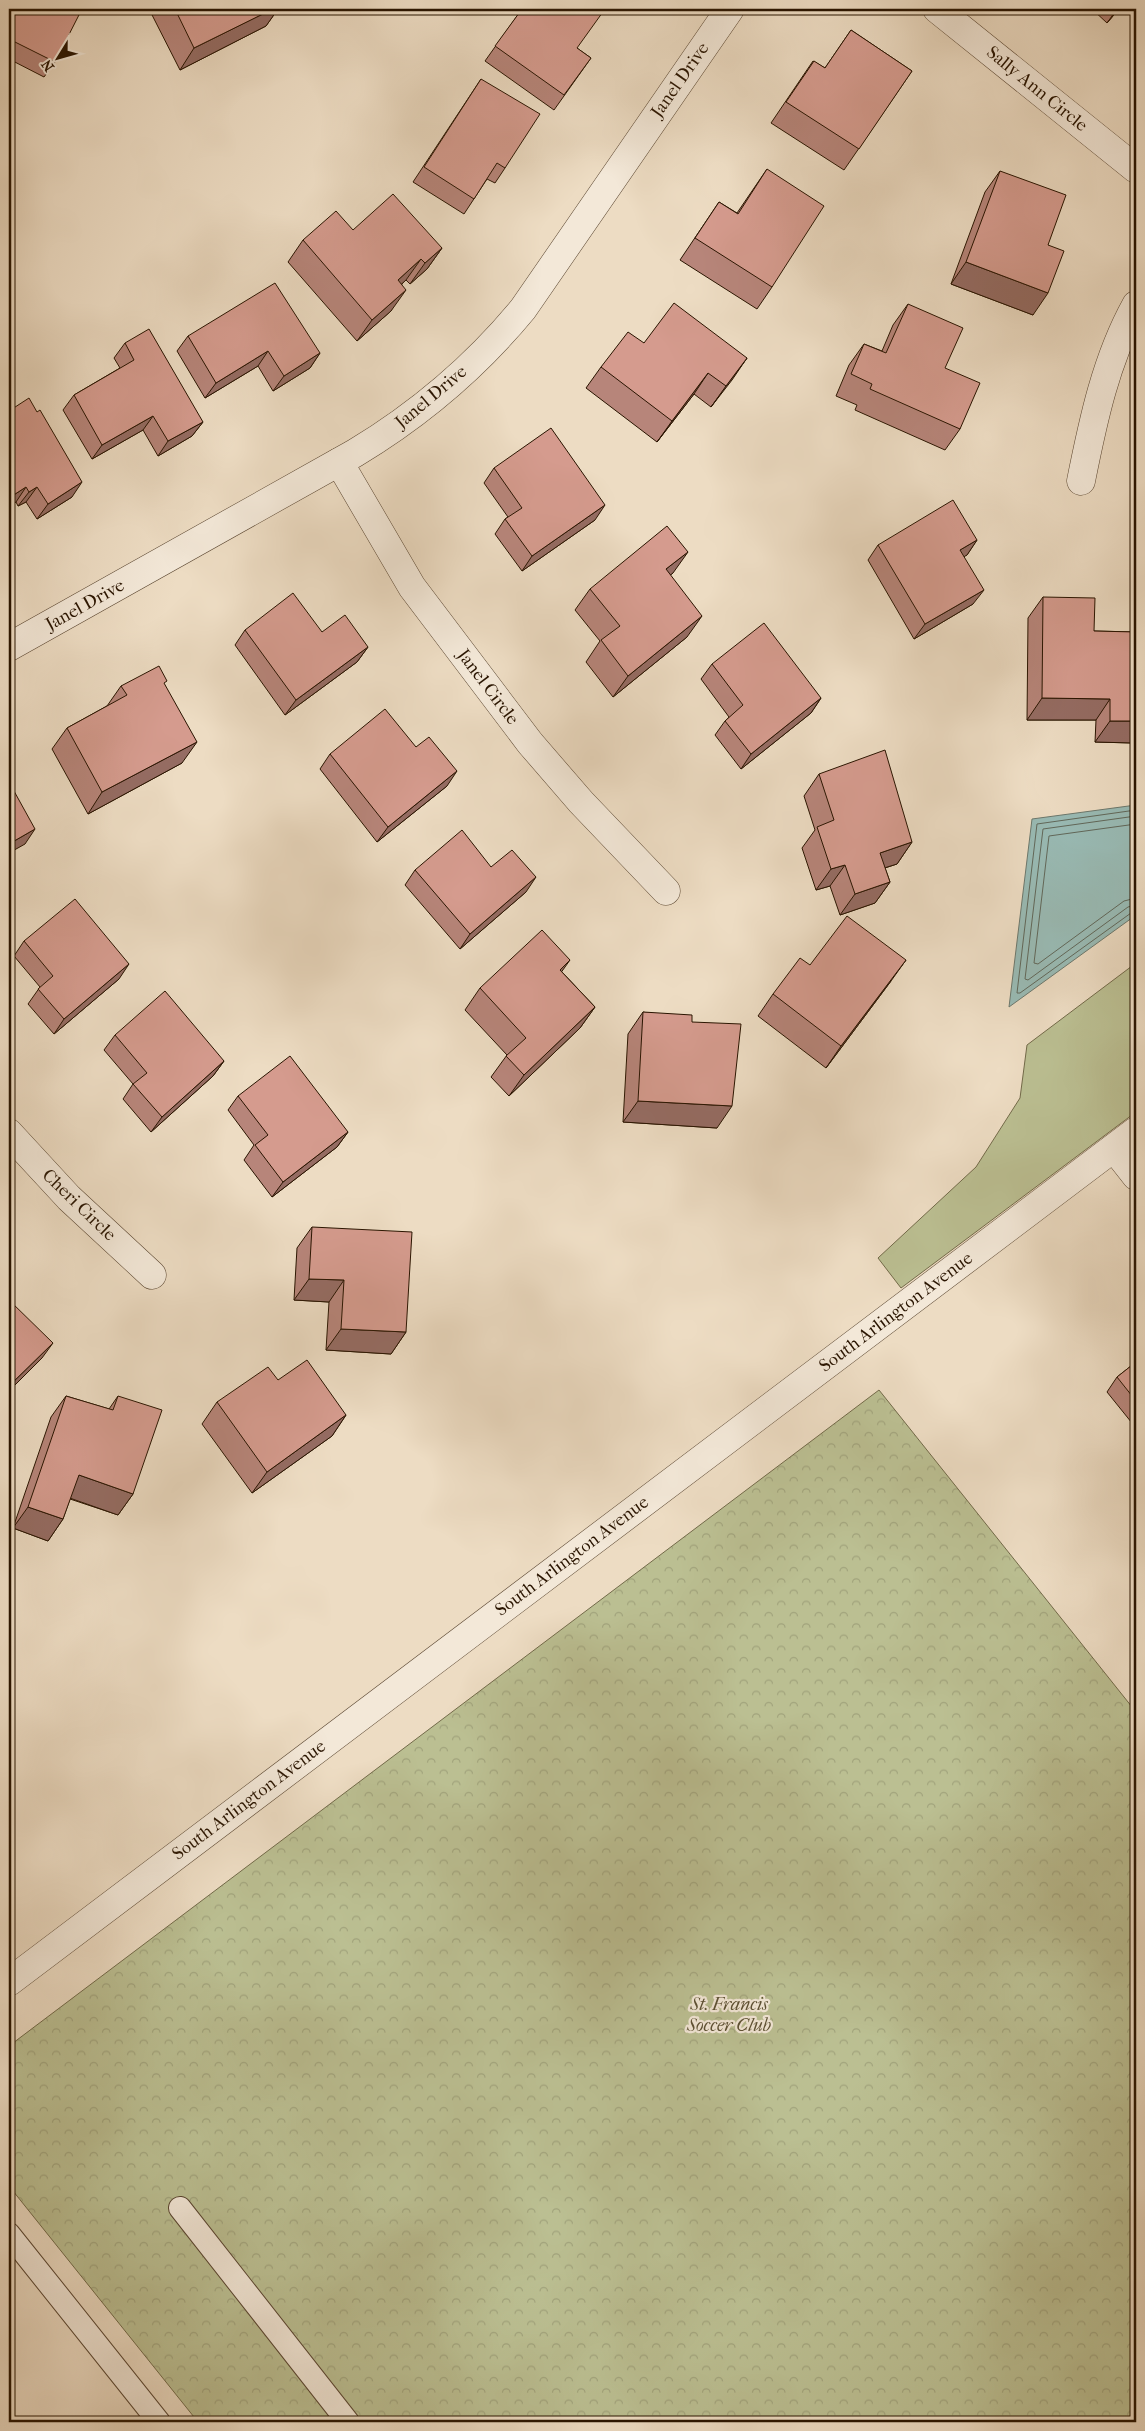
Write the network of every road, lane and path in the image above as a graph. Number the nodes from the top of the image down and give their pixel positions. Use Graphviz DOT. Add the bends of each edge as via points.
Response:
graph roads {
  1 [pos="730,9"];
  2 [pos="937,9"];
  3 [pos="1136,169"];
  4 [pos="1136,305"];
  5 [pos="339,462"];
  6 [pos="1081,481"];
  7 [pos="9,648"];
  8 [pos="666,891"];
  9 [pos="1136,1131"];
  10 [pos="9,1133"];
  11 [pos="1114,1148"];
  12 [pos="1136,1176"];
  13 [pos="152,1274"];
  14 [pos="9,1982"];
  15 [pos="180,2208"];
  16 [pos="9,2234"];
  17 [pos="159,2422"];
  18 [pos="348,2422"];
  1 -- 5 [label="street, Janel Drive" via="523,309 503,333 438,395 388,432"];
  2 -- 3 [label="street, Sally Ann Circle"];
  4 -- 6 [label="street" via="1123,331 1097,405"];
  5 -- 7 [label="street, Janel Drive"];
  5 -- 8 [label="street, Janel Circle" via="412,587 530,743"];
  9 -- 11 [label="street, South Arlington Avenue"];
  10 -- 13 [label="street, Cheri Circle" via="69,1198"];
  11 -- 12 [label="street"];
  11 -- 14 [label="street, South Arlington Avenue"];
  15 -- 18 [label="lane"];
  16 -- 17 [label="lane"];
}
